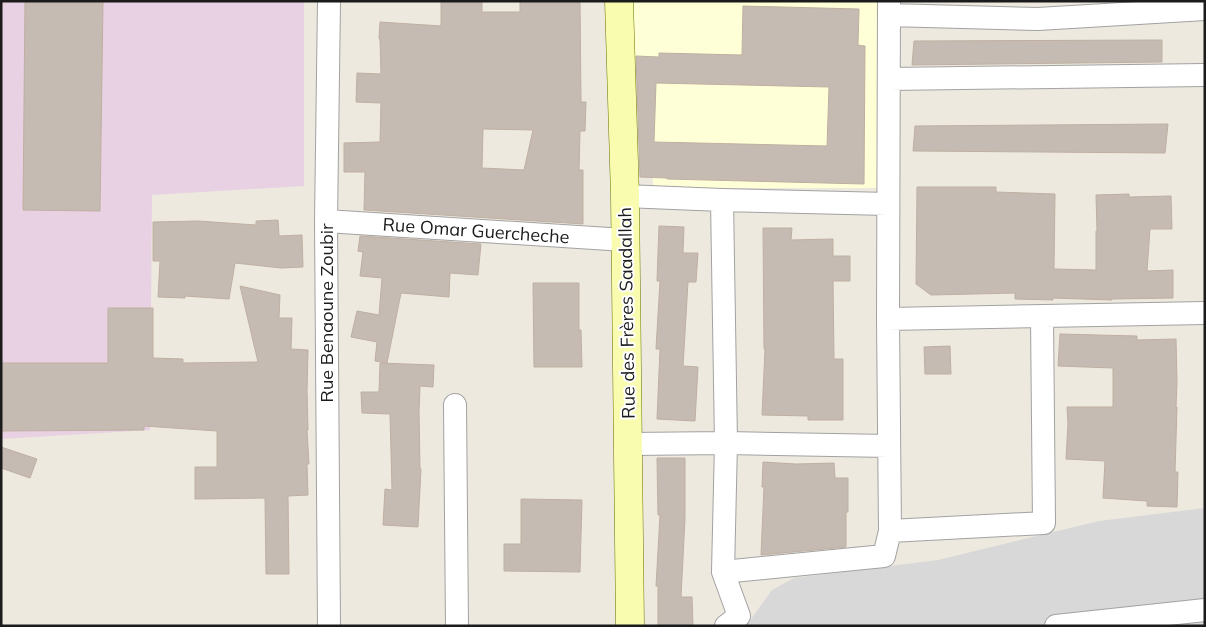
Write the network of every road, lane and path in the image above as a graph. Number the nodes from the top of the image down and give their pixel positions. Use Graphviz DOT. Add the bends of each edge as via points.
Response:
graph roads {
  1 [pos="329,1"];
  2 [pos="620,1"];
  3 [pos="889,8"];
  4 [pos="1205,9"];
  5 [pos="1205,74"];
  6 [pos="889,79"];
  7 [pos="625,196"];
  8 [pos="722,200"];
  9 [pos="888,204"];
  10 [pos="326,221"];
  11 [pos="626,240"];
  12 [pos="1205,312"];
  13 [pos="1042,317"];
  14 [pos="888,319"];
  15 [pos="455,405"];
  16 [pos="726,443"];
  17 [pos="629,444"];
  18 [pos="889,446"];
  19 [pos="890,531"];
  20 [pos="723,572"];
  21 [pos="1205,610"];
  22 [pos="1114,622"];
  23 [pos="330,626"];
  24 [pos="457,626"];
  25 [pos="630,626"];
  26 [pos="726,626"];
  27 [pos="1056,626"];
  1 -- 10 [label="street, Rue Benaoune Zoubir"];
  2 -- 7 [label="street, Rue des Frères Saadallah"];
  3 -- 4 [label="street" via="1038,19"];
  3 -- 6 [label="street"];
  5 -- 6 [label="street"];
  6 -- 9 [label="street"];
  7 -- 8 [label="street"];
  7 -- 11 [label="street, Rue des Frères Saadallah"];
  8 -- 9 [label="street"];
  8 -- 16 [label="street"];
  9 -- 14 [label="street"];
  10 -- 11 [label="street, Rue Omar Guercheche"];
  10 -- 23 [label="street, Rue Benaoune Zoubir"];
  11 -- 17 [label="street, Rue des Frères Saadallah"];
  12 -- 13 [label="street"];
  13 -- 14 [label="street"];
  13 -- 19 [label="street" via="1044,523"];
  14 -- 18 [label="street"];
  15 -- 24 [label="street"];
  16 -- 17 [label="street"];
  16 -- 18 [label="street"];
  16 -- 20 [label="street"];
  17 -- 25 [label="street, Rue des Frères Saadallah"];
  18 -- 19 [label="street"];
  19 -- 20 [label="street" via="884,556"];
  20 -- 26 [label="street" via="739,616"];
  21 -- 22 [label="street"];
  22 -- 27 [label="street"];
}
